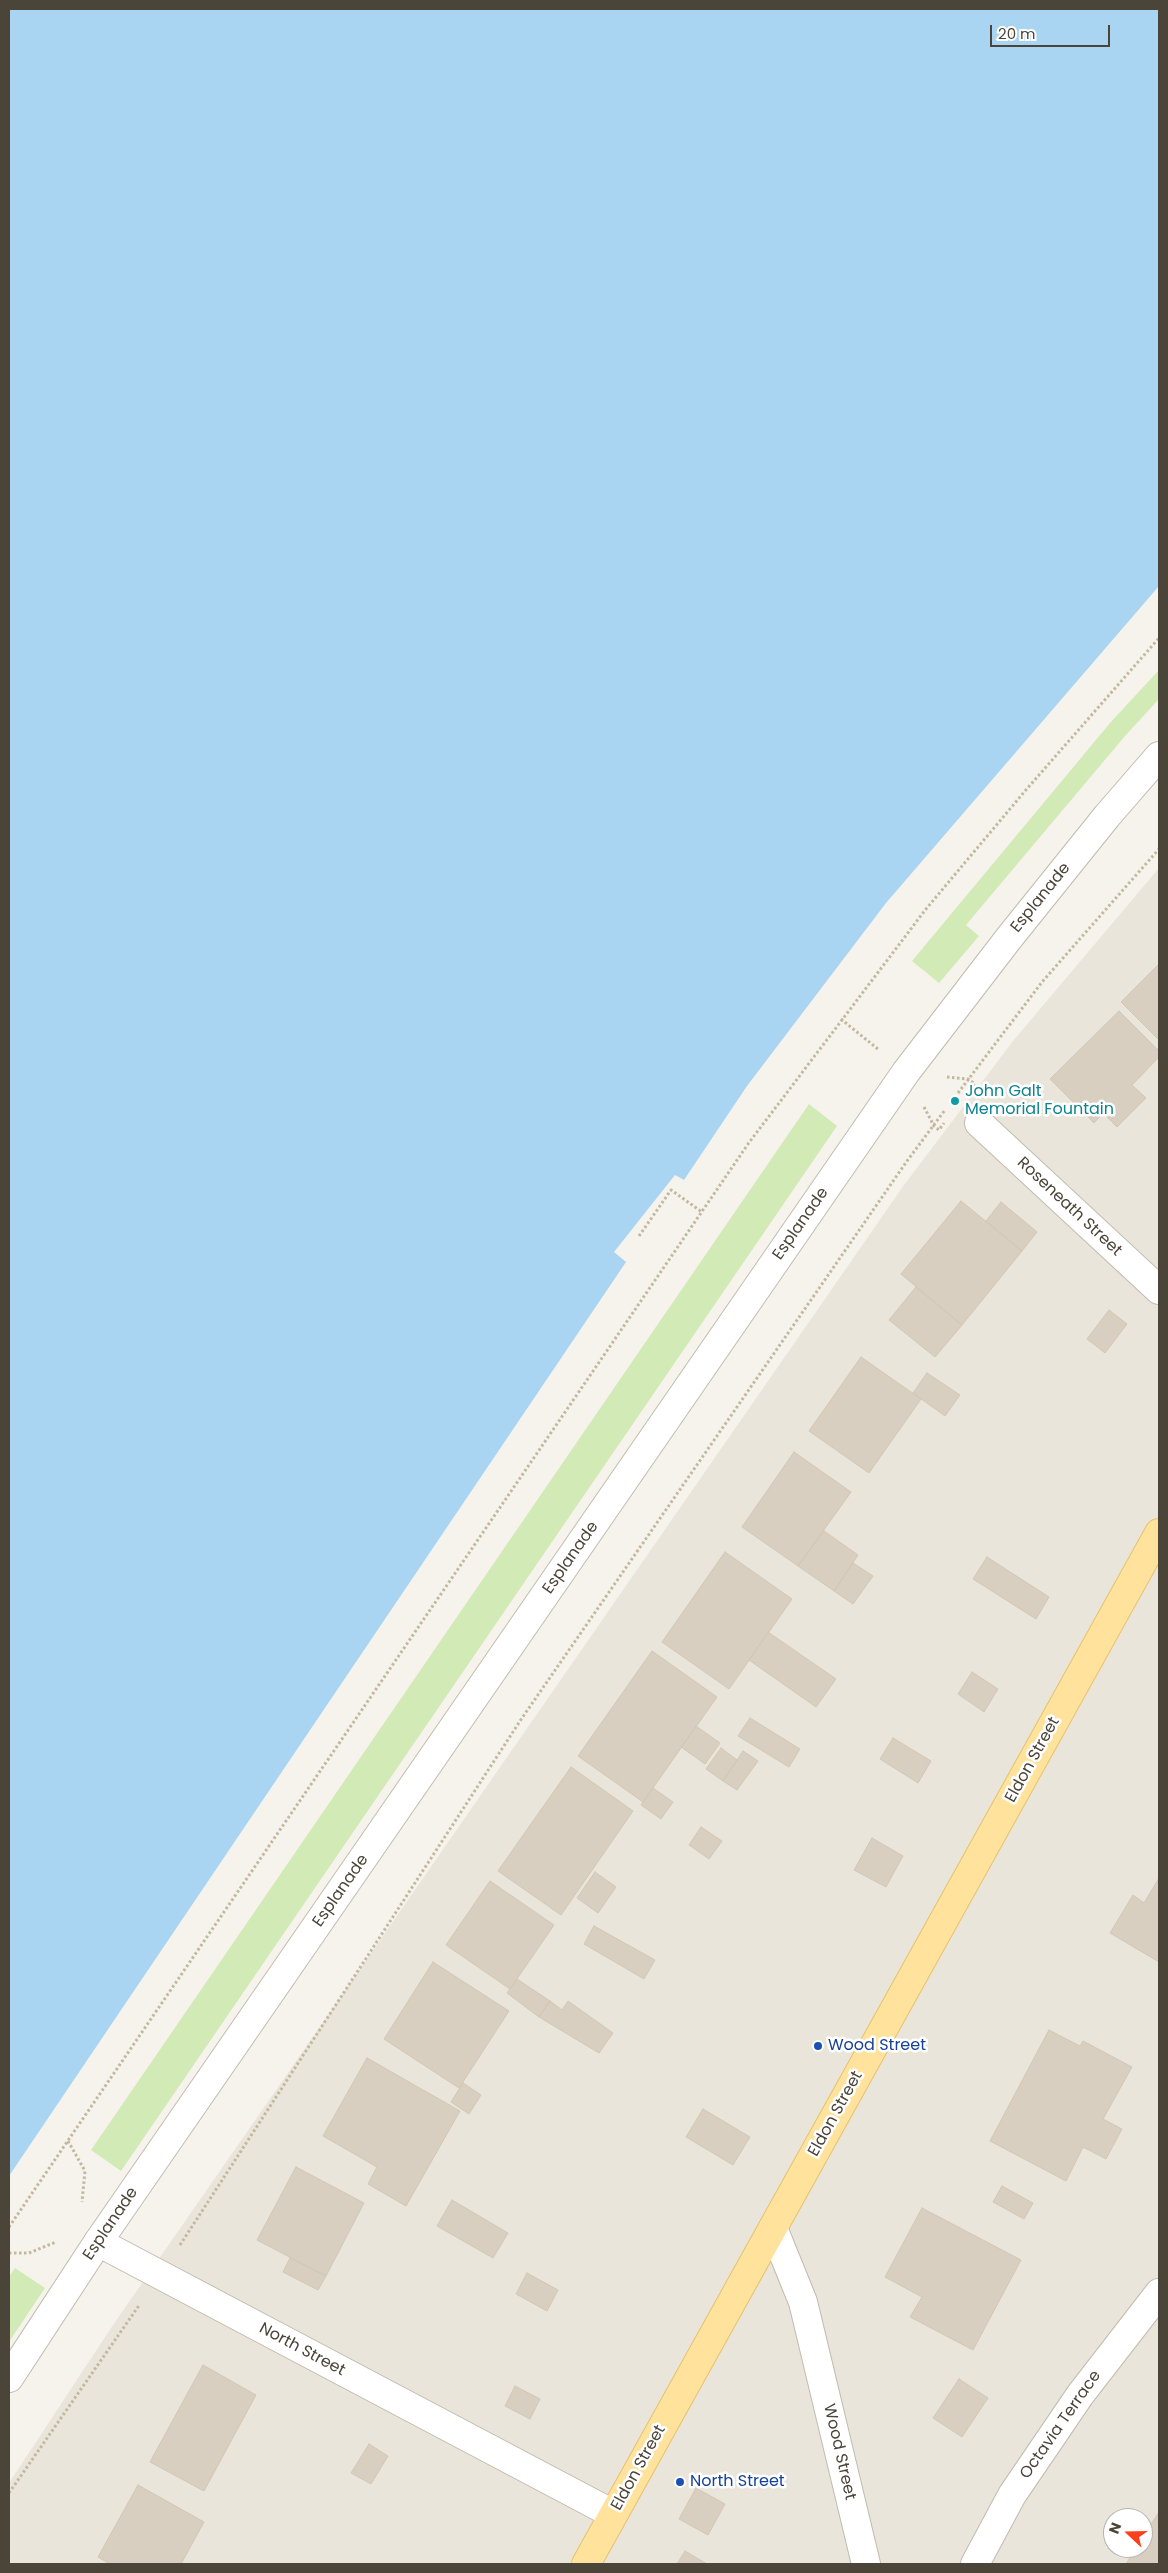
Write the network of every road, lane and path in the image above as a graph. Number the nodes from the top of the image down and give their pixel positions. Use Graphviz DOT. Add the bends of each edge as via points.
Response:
graph roads {
  1 [pos="1159,638"];
  2 [pos="1159,756"];
  3 [pos="1159,849"];
  4 [pos="841,1019"];
  5 [pos="906,1072"];
  6 [pos="957,1094"];
  7 [pos="951,1102"];
  8 [pos="979,1123"];
  9 [pos="702,1212"];
  10 [pos="639,1236"];
  11 [pos="1159,1290"];
  12 [pos="1159,1533"];
  13 [pos="68,2141"];
  14 [pos="78,2210"];
  15 [pos="9,2227"];
  16 [pos="773,2228"];
  17 [pos="61,2237"];
  18 [pos="98,2242"];
  19 [pos="9,2253"];
  20 [pos="161,2275"];
  21 [pos="1159,2293"];
  22 [pos="9,2378"];
  23 [pos="9,2493"];
  24 [pos="613,2514"];
  25 [pos="586,2564"];
  26 [pos="866,2564"];
  27 [pos="975,2564"];
  1 -- 4 [label="path" via="926,909"];
  2 -- 5 [label="street, Esplanade" via="1009,938"];
  3 -- 6 [label="path" via="1042,982"];
  4 -- 5 [label="path"];
  4 -- 9 [label="path"];
  5 -- 18 [label="street, Esplanade"];
  7 -- 20 [label="path" via="522,1718"];
  8 -- 11 [label="street, Roseneath Street"];
  9 -- 10 [label="path" via="671,1190"];
  9 -- 13 [label="path"];
  12 -- 16 [label="main road, Eldon Street"];
  13 -- 14 [label="path" via="85,2171"];
  13 -- 15 [label="path"];
  16 -- 24 [label="main road, Eldon Street"];
  16 -- 26 [label="street, Wood Street" via="803,2302"];
  17 -- 19 [label="path" via="29,2253"];
  18 -- 20 [label="street, North Street"];
  18 -- 22 [label="street, Esplanade"];
  20 -- 23 [label="path"];
  20 -- 24 [label="street, North Street"];
  21 -- 27 [label="street, Octavia Terrace" via="1080,2395 1012,2496"];
  24 -- 25 [label="main road, Eldon Street"];
}
